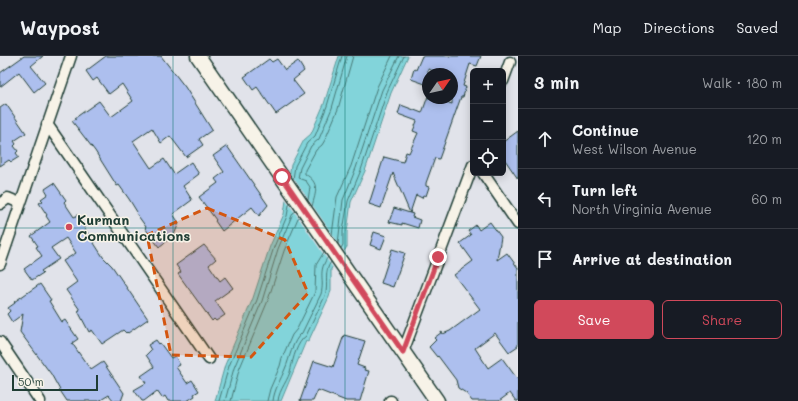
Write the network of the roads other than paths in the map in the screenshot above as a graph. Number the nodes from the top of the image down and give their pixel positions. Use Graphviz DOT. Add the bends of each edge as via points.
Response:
graph roads {
  1 [pos="71,56"];
  2 [pos="198,56"];
  3 [pos="510,62"];
  4 [pos="506,73"];
  5 [pos="47,124"];
  6 [pos="470,173"];
  7 [pos="485,176"];
  8 [pos="20,203"];
  9 [pos="0,204"];
  10 [pos="518,224"];
  11 [pos="0,264"];
  12 [pos="0,342"];
  13 [pos="403,352"];
  14 [pos="209,359"];
  15 [pos="40,401"];
  16 [pos="437,401"];
  1 -- 5 [label="street"];
  2 -- 13 [label="street"];
  3 -- 4 [label="street"];
  5 -- 8 [label="street"];
  5 -- 14 [label="street"];
  6 -- 13 [label="street"];
  7 -- 10 [label="street"];
  8 -- 9 [label="street" via="8,198"];
  8 -- 11 [label="street"];
  12 -- 15 [label="street"];
  13 -- 16 [label="street"];
}
